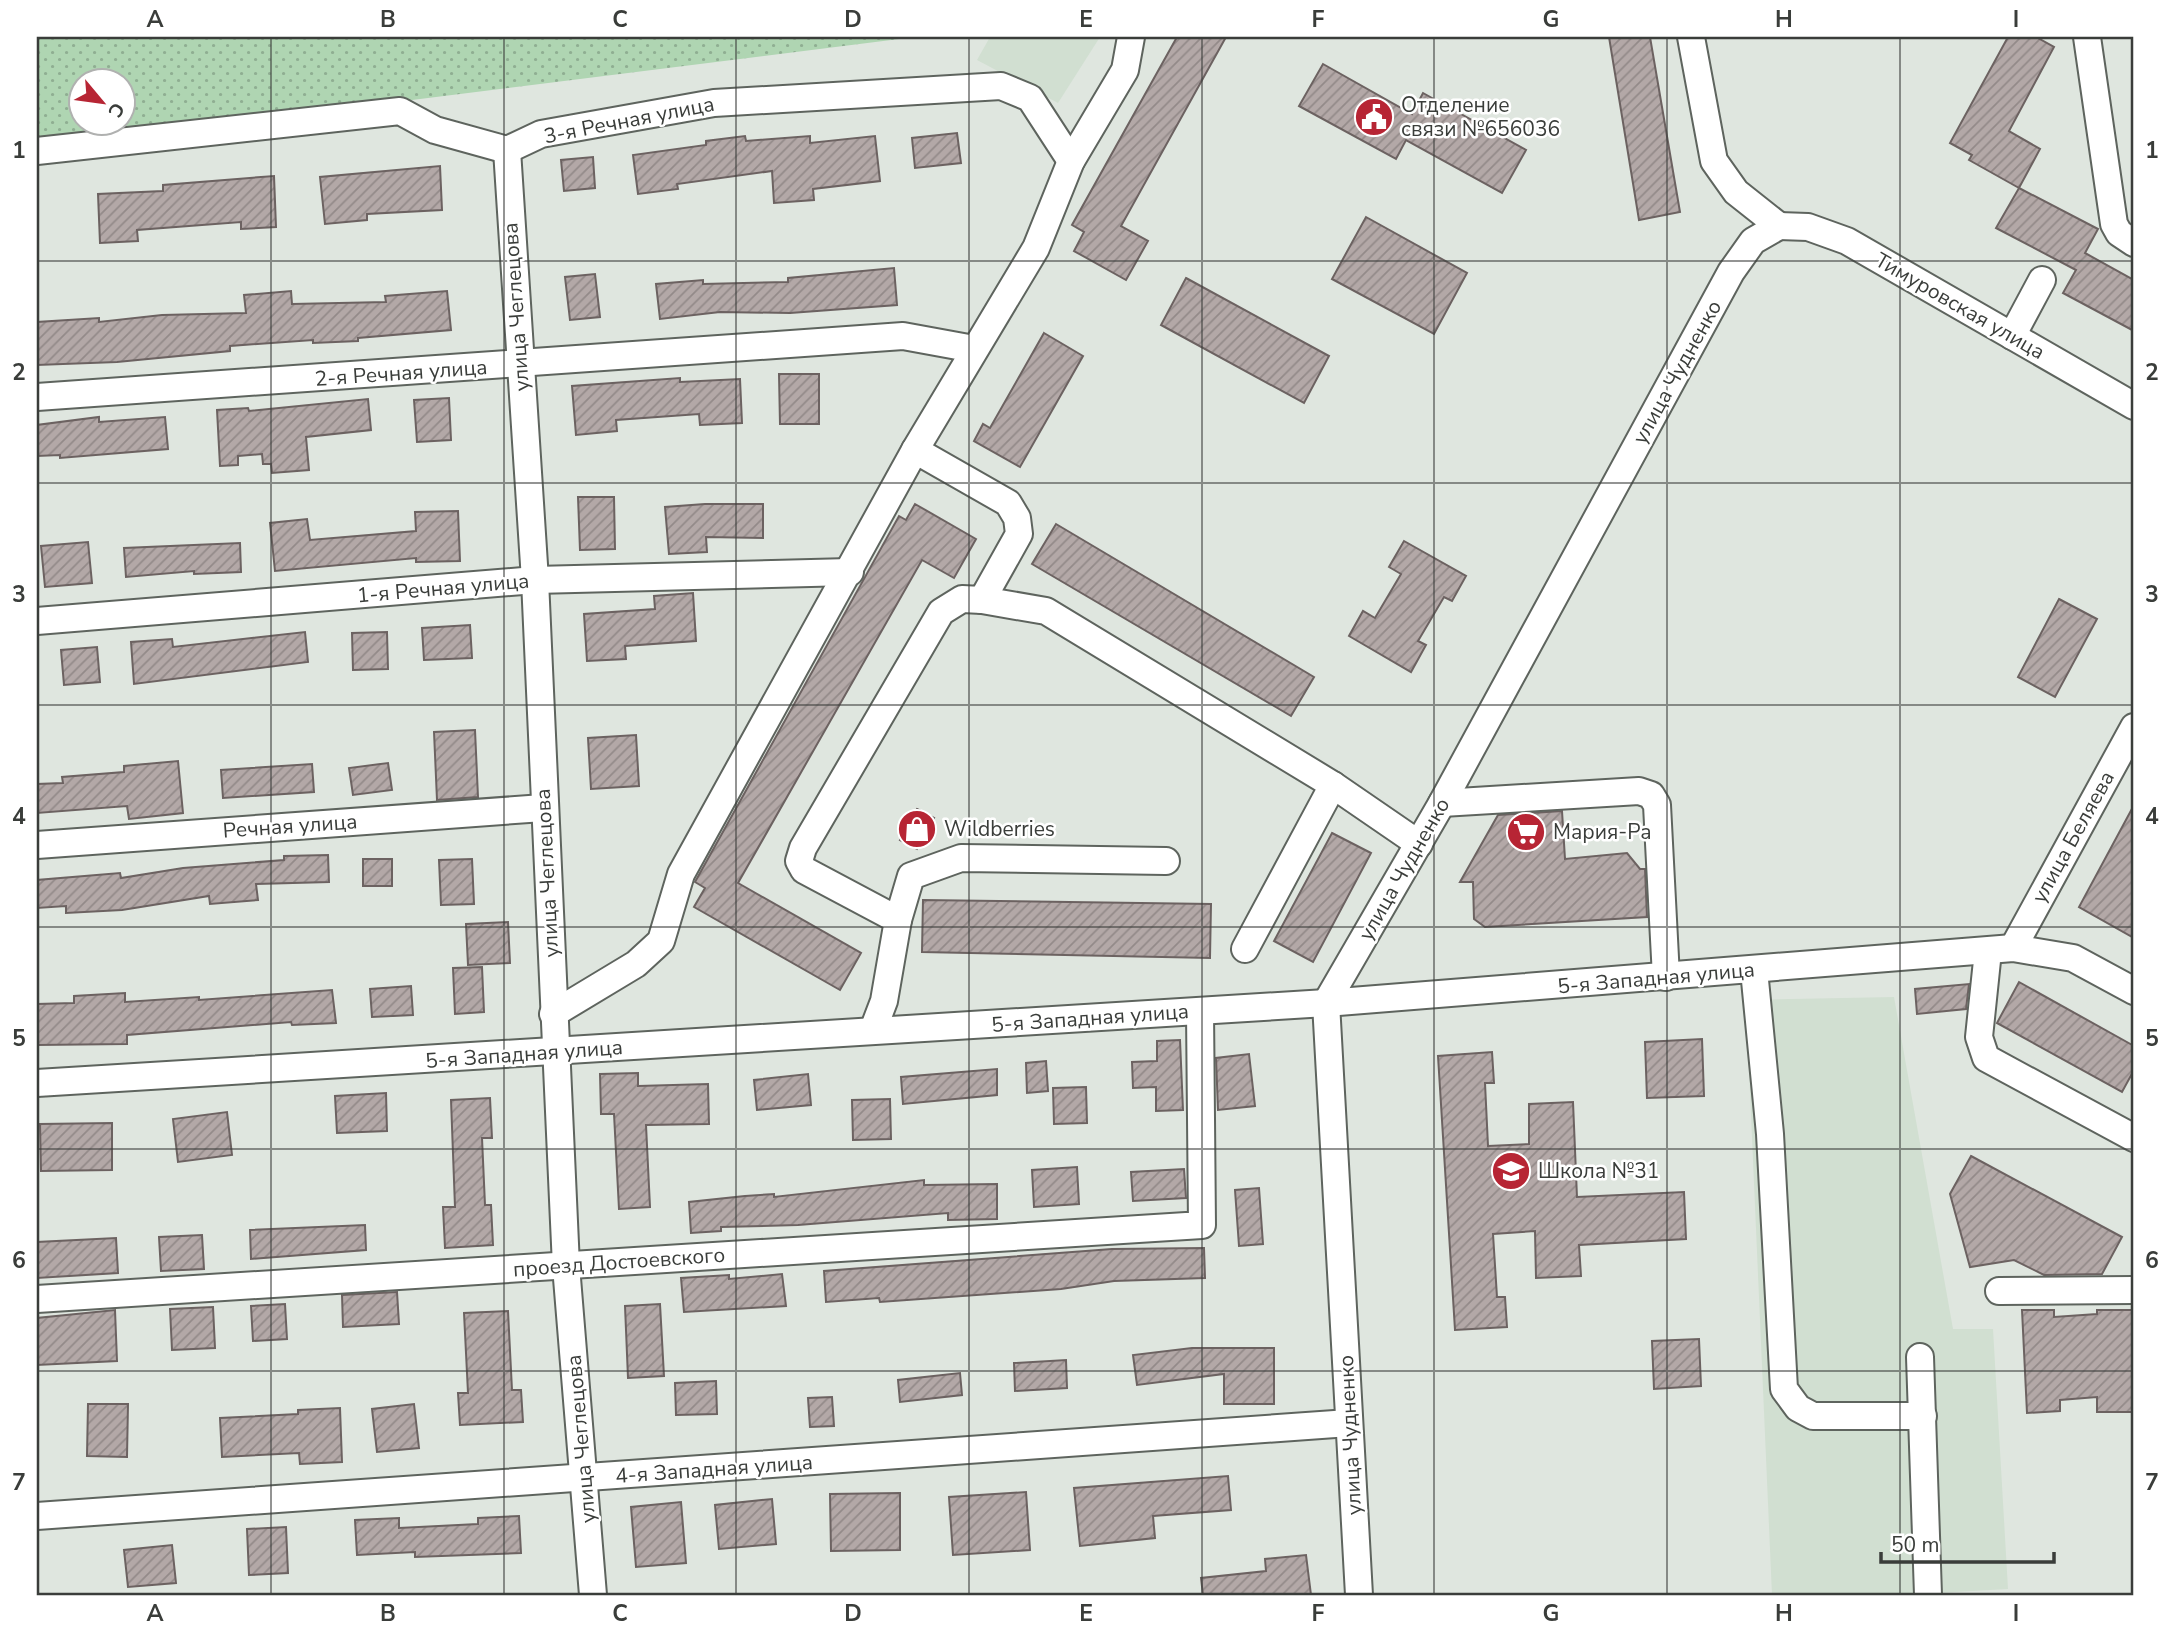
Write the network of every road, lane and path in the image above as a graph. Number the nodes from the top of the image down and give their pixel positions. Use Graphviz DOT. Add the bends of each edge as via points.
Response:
graph roads {
  1 [pos="1130,37"];
  2 [pos="1691,37"];
  3 [pos="2087,37"];
  4 [pos="507,150"];
  5 [pos="37,151"];
  6 [pos="1071,161"];
  7 [pos="1779,226"];
  8 [pos="2134,243"];
  9 [pos="2042,280"];
  10 [pos="2012,336"];
  11 [pos="974,349"];
  12 [pos="520,365"];
  13 [pos="37,397"];
  14 [pos="2134,406"];
  15 [pos="915,450"];
  16 [pos="850,572"];
  17 [pos="535,580"];
  18 [pos="982,600"];
  19 [pos="37,621"];
  20 [pos="2134,727"];
  21 [pos="1333,785"];
  22 [pos="1442,803"];
  23 [pos="543,808"];
  24 [pos="1419,844"];
  25 [pos="37,845"];
  26 [pos="1166,861"];
  27 [pos="898,920"];
  28 [pos="1245,949"];
  29 [pos="2000,950"];
  30 [pos="1754,970"];
  31 [pos="1665,977"];
  32 [pos="2134,991"];
  33 [pos="1326,1003"];
  34 [pos="1200,1011"];
  35 [pos="553,1014"];
  36 [pos="873,1030"];
  37 [pos="558,1053"];
  38 [pos="37,1083"];
  39 [pos="2134,1138"];
  40 [pos="566,1266"];
  41 [pos="1999,1290"];
  42 [pos="2134,1290"];
  43 [pos="37,1299"];
  44 [pos="1920,1357"];
  45 [pos="1923,1416"];
  46 [pos="1349,1423"];
  47 [pos="584,1478"];
  48 [pos="37,1516"];
  49 [pos="593,1595"];
  50 [pos="1359,1595"];
  51 [pos="1928,1595"];
  1 -- 6 [label="street" via="1125,70"];
  2 -- 7 [label="street" via="1714,161 1736,192"];
  3 -- 8 [label="street" via="2114,224"];
  4 -- 5 [label="street" via="435,130 400,111"];
  4 -- 6 [label="street, 3-я Речная улица" via="541,134 714,103 1001,86 1030,98"];
  4 -- 12 [label="street, улица Чеглецова"];
  6 -- 11 [label="street" via="1036,248"];
  7 -- 10 [label="street, Тимуровская улица" via="1808,227 1847,241"];
  7 -- 22 [label="street, улица Чудненко" via="1753,241 1731,272"];
  9 -- 10 [label="street"];
  10 -- 14 [label="street, Тимуровская улица"];
  11 -- 12 [label="street, 2-я Речная улица" via="903,336"];
  11 -- 15 [label="street"];
  12 -- 13 [label="street, 2-я Речная улица"];
  12 -- 17 [label="street, улица Чеглецова"];
  15 -- 16 [label="street"];
  15 -- 18 [label="street" via="1008,503 1017,519 1019,534"];
  16 -- 17 [label="street, 1-я Речная улица"];
  16 -- 35 [label="street" via="681,874 661,941 636,964"];
  17 -- 19 [label="street, 1-я Речная улица"];
  17 -- 23 [label="street, улица Чеглецова"];
  18 -- 21 [label="street" via="1046,611"];
  18 -- 27 [label="street" via="962,599 941,611 799,861 804,870"];
  20 -- 29 [label="street, улица Беляева"];
  21 -- 24 [label="street"];
  21 -- 28 [label="street"];
  22 -- 24 [label="street, улица Чудненко"];
  22 -- 31 [label="street" via="1639,791 1651,795 1657,805"];
  23 -- 25 [label="street, Речная улица"];
  23 -- 35 [label="street, улица Чеглецова"];
  24 -- 33 [label="street, улица Чудненко"];
  26 -- 27 [label="street" via="961,858 911,876"];
  27 -- 36 [label="street" via="884,1001"];
  29 -- 30 [label="street, 5-я Западная улица"];
  29 -- 32 [label="street, 5-я Западная улица" via="2073,958"];
  29 -- 39 [label="street" via="1979,1037 1986,1058"];
  30 -- 31 [label="street, 5-я Западная улица"];
  30 -- 45 [label="street" via="1770,1134 1784,1389 1798,1408 1813,1416"];
  31 -- 33 [label="street, 5-я Западная улица"];
  33 -- 34 [label="street, 5-я Западная улица"];
  33 -- 46 [label="street, улица Чудненко"];
  34 -- 36 [label="street, 5-я Западная улица"];
  34 -- 40 [label="street, проезд Достоевского" via="1202,1225"];
  35 -- 37 [label="street, улица Чеглецова"];
  36 -- 37 [label="street, 5-я Западная улица"];
  37 -- 38 [label="street, 5-я Западная улица"];
  37 -- 40 [label="street, улица Чеглецова"];
  40 -- 43 [label="street, проезд Достоевского"];
  40 -- 47 [label="street, улица Чеглецова"];
  41 -- 42 [label="street"];
  44 -- 45 [label="street"];
  45 -- 51 [label="street"];
  46 -- 47 [label="street, 4-я Западная улица"];
  46 -- 50 [label="street, улица Чудненко"];
  47 -- 48 [label="street, 4-я Западная улица"];
  47 -- 49 [label="street, улица Чеглецова"];
}
